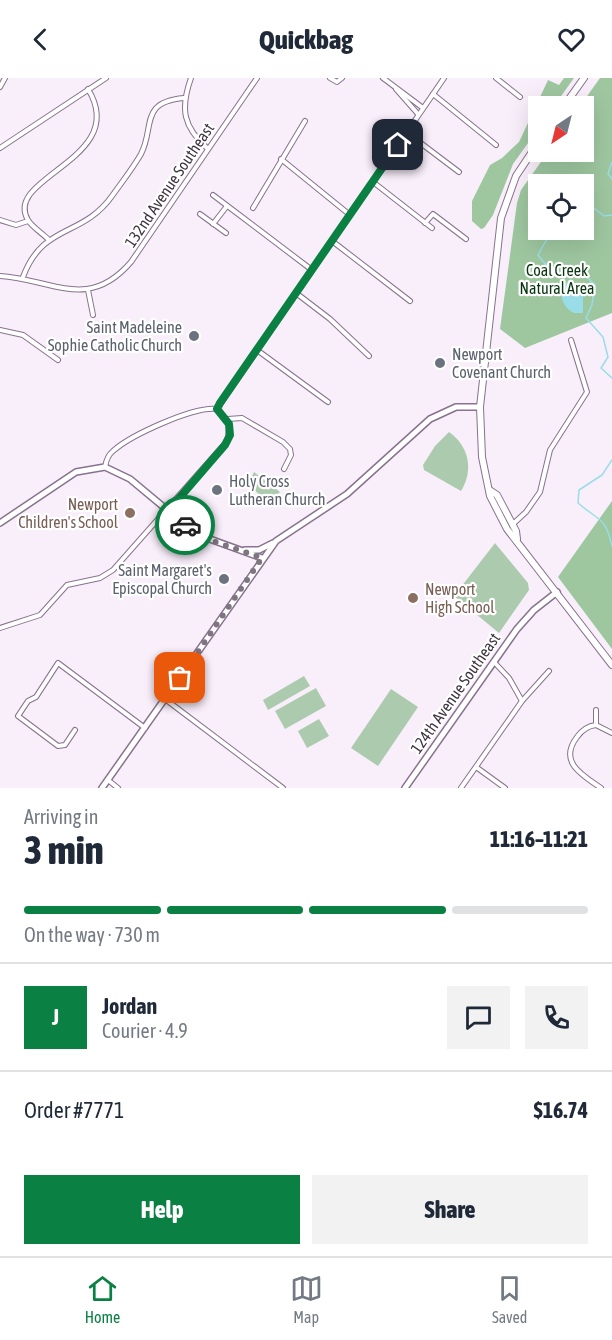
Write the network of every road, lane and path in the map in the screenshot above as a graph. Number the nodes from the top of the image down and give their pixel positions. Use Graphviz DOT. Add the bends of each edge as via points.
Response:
graph roads {
  1 [pos="5,78"];
  2 [pos="106,78"];
  3 [pos="191,78"];
  4 [pos="257,78"];
  5 [pos="330,78"];
  6 [pos="342,78"];
  7 [pos="383,78"];
  8 [pos="444,78"];
  9 [pos="496,78"];
  10 [pos="584,78"];
  11 [pos="0,87"];
  12 [pos="396,88"];
  13 [pos="88,89"];
  14 [pos="432,94"];
  15 [pos="571,96"];
  16 [pos="520,97"];
  17 [pos="184,98"];
  18 [pos="423,108"];
  19 [pos="418,115"];
  20 [pos="305,121"];
  21 [pos="406,132"];
  22 [pos="496,145"];
  23 [pos="0,148"];
  24 [pos="208,149"];
  25 [pos="528,158"];
  26 [pos="281,159"];
  27 [pos="459,172"];
  28 [pos="373,182"];
  29 [pos="213,195"];
  30 [pos="227,206"];
  31 [pos="253,208"];
  32 [pos="200,214"];
  33 [pos="350,214"];
  34 [pos="0,220"];
  35 [pos="28,221"];
  36 [pos="425,223"];
  37 [pos="213,224"];
  38 [pos="432,228"];
  39 [pos="226,233"];
  40 [pos="48,239"];
  41 [pos="466,239"];
  42 [pos="332,241"];
  43 [pos="312,270"];
  44 [pos="0,276"];
  45 [pos="22,277"];
  46 [pos="88,290"];
  47 [pos="296,293"];
  48 [pos="410,301"];
  49 [pos="93,315"];
  50 [pos="0,330"];
  51 [pos="571,340"];
  52 [pos="257,350"];
  53 [pos="369,356"];
  54 [pos="57,360"];
  55 [pos="328,402"];
  56 [pos="480,407"];
  57 [pos="217,409"];
  58 [pos="228,419"];
  59 [pos="105,468"];
  60 [pos="284,469"];
  61 [pos="491,491"];
  62 [pos="168,511"];
  63 [pos="0,523"];
  64 [pos="512,525"];
  65 [pos="517,539"];
  66 [pos="276,541"];
  67 [pos="238,550"];
  68 [pos="262,558"];
  69 [pos="557,592"];
  70 [pos="0,628"];
  71 [pos="494,662"];
  72 [pos="612,666"];
  73 [pos="549,671"];
  74 [pos="165,699"];
  75 [pos="522,701"];
  76 [pos="596,710"];
  77 [pos="596,725"];
  78 [pos="145,728"];
  79 [pos="75,730"];
  80 [pos="612,733"];
  81 [pos="476,767"];
  82 [pos="108,780"];
  83 [pos="102,788"];
  84 [pos="118,788"];
  85 [pos="283,788"];
  86 [pos="405,788"];
  87 [pos="461,788"];
  88 [pos="505,788"];
  89 [pos="601,788"];
  1 -- 11 [label="street"];
  2 -- 13 [label="street"];
  3 -- 17 [label="street"];
  4 -- 24 [label="street, 132nd Avenue Southeast"];
  5 -- 6 [label="street" via="337,82"];
  7 -- 12 [label="street"];
  8 -- 14 [label="street"];
  9 -- 16 [label="street"];
  10 -- 15 [label="main road"];
  12 -- 18 [label="street"];
  12 -- 19 [label="street"];
  13 -- 23 [label="street"];
  13 -- 35 [label="street" via="96,112 90,138 71,162 29,192 24,206"];
  14 -- 18 [label="street"];
  14 -- 22 [label="street"];
  17 -- 24 [label="street" via="190,127"];
  17 -- 40 [label="street" via="165,102 152,114 141,153 102,207 81,224"];
  18 -- 19 [label="street"];
  19 -- 21 [label="street"];
  20 -- 26 [label="street"];
  21 -- 27 [label="street"];
  21 -- 28 [label="street"];
  24 -- 46 [label="street, 132nd Avenue Southeast" via="126,268 109,282"];
  25 -- 56 [label="main road" via="516,176 501,218"];
  26 -- 31 [label="street"];
  26 -- 33 [label="street"];
  28 -- 33 [label="street"];
  28 -- 36 [label="street"];
  29 -- 30 [label="street"];
  30 -- 37 [label="street"];
  30 -- 43 [label="street"];
  32 -- 37 [label="street"];
  33 -- 42 [label="street"];
  34 -- 35 [label="street" via="16,225"];
  35 -- 40 [label="street"];
  36 -- 38 [label="street"];
  36 -- 41 [label="street" via="433,214"];
  37 -- 39 [label="street"];
  40 -- 45 [label="street" via="31,258"];
  42 -- 43 [label="street"];
  42 -- 48 [label="street"];
  43 -- 47 [label="street"];
  44 -- 45 [label="street"];
  45 -- 46 [label="street" via="65,291"];
  46 -- 49 [label="street"];
  47 -- 52 [label="street"];
  47 -- 53 [label="street"];
  50 -- 54 [label="street" via="23,335"];
  51 -- 64 [label="street" via="587,392 550,450 540,492"];
  52 -- 55 [label="street"];
  52 -- 57 [label="street"];
  56 -- 61 [label="main road" via="482,457"];
  56 -- 66 [label="main road" via="456,407 430,419 347,494"];
  57 -- 58 [label="street"];
  57 -- 59 [label="street" via="194,411 127,441 109,455"];
  58 -- 60 [label="street" via="242,418 287,446 291,455"];
  58 -- 62 [label="street" via="228,440"];
  59 -- 62 [label="main road" via="122,473"];
  59 -- 63 [label="main road" via="76,472"];
  61 -- 64 [label="main road" via="505,520"];
  61 -- 65 [label="main road" via="501,519"];
  62 -- 67 [label="main road" via="196,534"];
  62 -- 70 [label="street" via="107,575 67,585 40,615"];
  64 -- 65 [label="main road"];
  65 -- 69 [label="main road"];
  66 -- 67 [label="main road" via="257,551"];
  66 -- 68 [label="main road"];
  67 -- 68 [label="main road"];
  68 -- 74 [label="main road"];
  69 -- 71 [label="main road, 124th Avenue Southeast" via="530,614"];
  69 -- 72 [label="main road"];
  71 -- 75 [label="street"];
  71 -- 86 [label="main road, 124th Avenue Southeast"];
  73 -- 75 [label="street"];
  74 -- 78 [label="main road"];
  74 -- 85 [label="street"];
  75 -- 81 [label="street"];
  76 -- 77 [label="street"];
  77 -- 80 [label="street"];
  77 -- 89 [label="street" via="585,728 572,743 569,756 573,767"];
  78 -- 79 [label="street" via="58,663 18,716 58,746 65,745"];
  78 -- 82 [label="main road"];
  81 -- 87 [label="street"];
  81 -- 88 [label="street"];
  82 -- 83 [label="main road"];
  82 -- 84 [label="street"];
}
